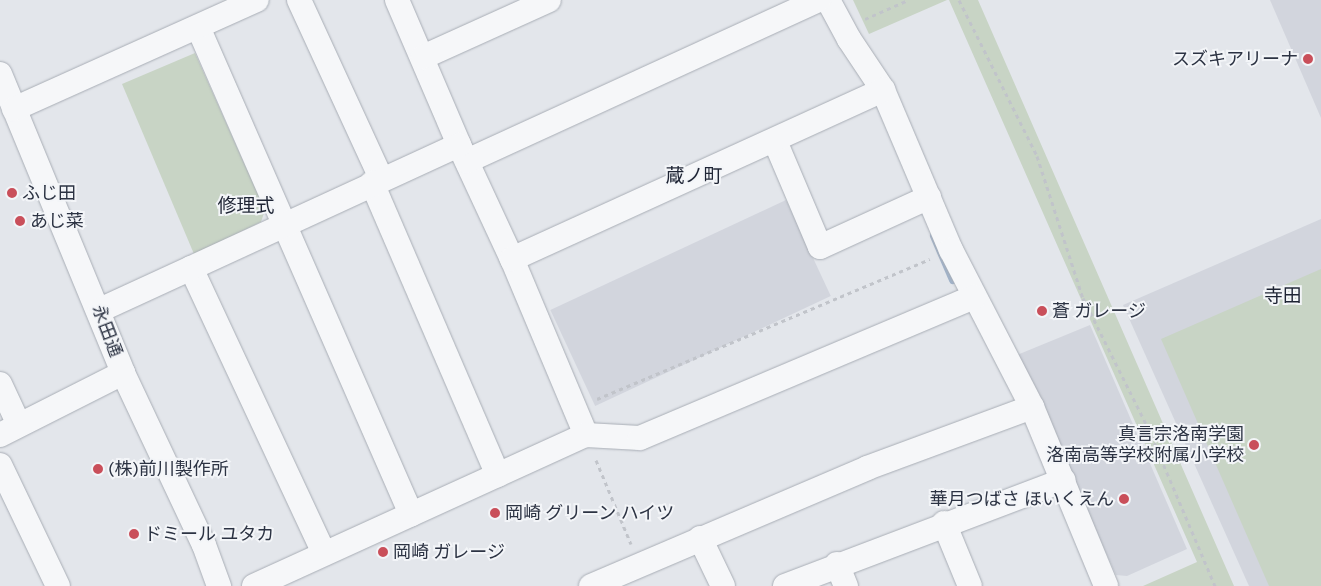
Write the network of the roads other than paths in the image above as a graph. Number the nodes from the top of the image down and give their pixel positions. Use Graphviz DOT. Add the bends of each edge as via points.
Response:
graph roads {
  1 [pos="257,0"];
  2 [pos="298,0"];
  3 [pos="397,0"];
  4 [pos="549,0"];
  5 [pos="820,0"];
  6 [pos="828,0"];
  7 [pos="198,27"];
  8 [pos="423,57"];
  9 [pos="0,74"];
  10 [pos="883,90"];
  11 [pos="14,109"];
  12 [pos="774,141"];
  13 [pos="463,153"];
  14 [pos="377,181"];
  15 [pos="929,197"];
  16 [pos="282,224"];
  17 [pos="512,259"];
  18 [pos="191,268"];
  19 [pos="974,297"];
  20 [pos="100,310"];
  21 [pos="123,373"];
  22 [pos="0,384"];
  23 [pos="1032,407"];
  24 [pos="9,430"];
  25 [pos="586,435"];
  26 [pos="0,465"];
  27 [pos="498,475"];
  28 [pos="1064,480"];
  29 [pos="411,514"];
  30 [pos="944,523"];
  31 [pos="700,538"];
  32 [pos="324,553"];
  33 [pos="837,564"];
  34 [pos="58,586"];
  35 [pos="219,586"];
  36 [pos="254,586"];
  37 [pos="591,586"];
  38 [pos="723,586"];
  39 [pos="785,586"];
  40 [pos="846,586"];
  41 [pos="970,586"];
  42 [pos="1106,586"];
  1 -- 7 [label="street"];
  2 -- 14 [label="street"];
  3 -- 8 [label="street"];
  4 -- 8 [label="street"];
  5 -- 13 [label="street"];
  6 -- 10 [label="street"];
  7 -- 11 [label="street"];
  7 -- 16 [label="street"];
  8 -- 13 [label="street"];
  9 -- 11 [label="street, 永田通"];
  10 -- 12 [label="street"];
  10 -- 15 [label="street"];
  11 -- 20 [label="street, 永田通"];
  12 -- 15 [label="street" via="820,247"];
  12 -- 17 [label="street"];
  13 -- 14 [label="street"];
  13 -- 17 [label="street"];
  14 -- 16 [label="street"];
  14 -- 27 [label="street"];
  15 -- 19 [label="street"];
  16 -- 18 [label="street"];
  16 -- 29 [label="street"];
  17 -- 25 [label="street"];
  18 -- 20 [label="street"];
  18 -- 32 [label="street"];
  19 -- 23 [label="street"];
  19 -- 25 [label="street" via="640,438"];
  20 -- 21 [label="street, 永田通"];
  21 -- 24 [label="street"];
  21 -- 35 [label="street, 永田通" via="204,545"];
  22 -- 24 [label="street"];
  23 -- 28 [label="street"];
  23 -- 31 [label="street" via="867,468"];
  25 -- 27 [label="street"];
  26 -- 34 [label="street"];
  27 -- 29 [label="street"];
  28 -- 30 [label="street"];
  28 -- 42 [label="street"];
  29 -- 32 [label="street"];
  30 -- 33 [label="street"];
  30 -- 41 [label="street"];
  31 -- 37 [label="street"];
  31 -- 38 [label="street"];
  32 -- 36 [label="street"];
  33 -- 39 [label="street"];
  33 -- 40 [label="street"];
}
